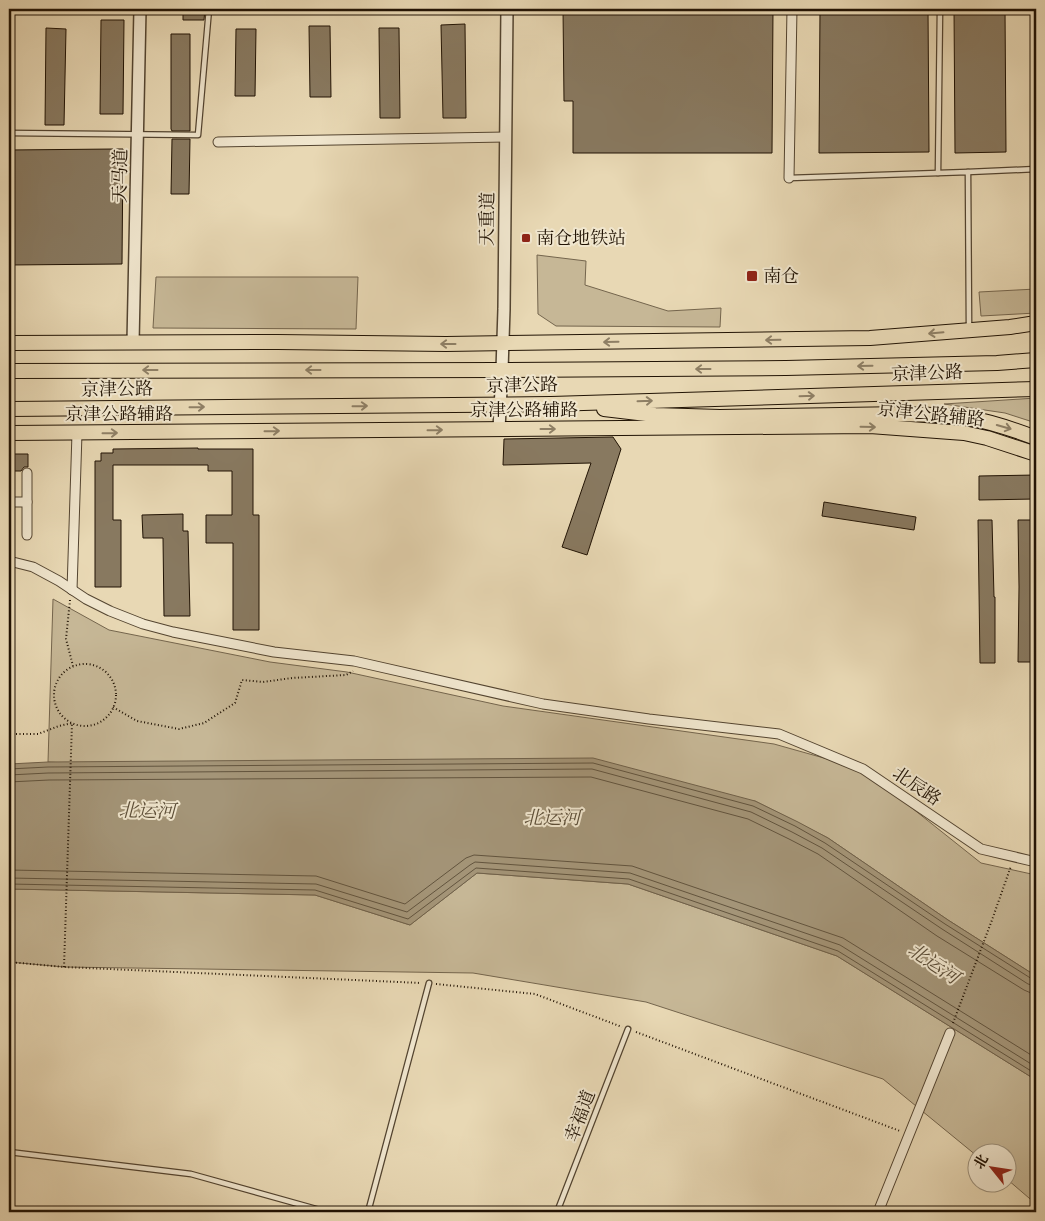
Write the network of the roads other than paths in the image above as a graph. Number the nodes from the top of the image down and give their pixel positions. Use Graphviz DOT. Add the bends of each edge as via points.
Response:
graph roads {
  1 [pos="140,9"];
  2 [pos="209,9"];
  3 [pos="507,9"];
  4 [pos="792,9"];
  5 [pos="940,9"];
  6 [pos="9,133"];
  7 [pos="138,134"];
  8 [pos="506,138"];
  9 [pos="218,142"];
  10 [pos="1036,169"];
  11 [pos="968,172"];
  12 [pos="938,173"];
  13 [pos="790,178"];
  14 [pos="1036,323"];
  15 [pos="969,330"];
  16 [pos="9,343"];
  17 [pos="133,343"];
  18 [pos="502,343"];
  19 [pos="1036,350"];
  20 [pos="1036,360"];
  21 [pos="997,363"];
  22 [pos="502,370"];
  23 [pos="9,371"];
  24 [pos="1036,388"];
  25 [pos="501,404"];
  26 [pos="551,404"];
  27 [pos="9,409"];
  28 [pos="499,429"];
  29 [pos="77,433"];
  30 [pos="9,434"];
  31 [pos="1036,438"];
  32 [pos="1036,454"];
  33 [pos="27,474"];
  34 [pos="9,502"];
  35 [pos="27,502"];
  36 [pos="27,535"];
  37 [pos="9,561"];
  38 [pos="72,590"];
  39 [pos="1036,862"];
  40 [pos="429,983"];
  41 [pos="628,1029"];
  42 [pos="950,1033"];
  43 [pos="9,1152"];
  44 [pos="328,1212"];
  45 [pos="368,1212"];
  46 [pos="557,1212"];
  47 [pos="878,1212"];
  1 -- 7 [label="street, 天马道"];
  2 -- 7 [label="lane" via="198,135"];
  3 -- 8 [label="street, 天重道"];
  4 -- 13 [label="street"];
  5 -- 12 [label="lane"];
  6 -- 7 [label="lane"];
  7 -- 17 [label="street, 天马道"];
  8 -- 9 [label="street"];
  8 -- 18 [label="street, 天重道"];
  10 -- 11 [label="lane"];
  11 -- 12 [label="lane"];
  11 -- 15 [label="lane"];
  12 -- 13 [label="lane"];
  14 -- 15 [label="main road"];
  15 -- 18 [label="main road, one-way" via="870,338"];
  16 -- 17 [label="main road"];
  18 -- 17 [label="main road, one-way"];
  18 -- 22 [label="street, 天重道"];
  19 -- 21 [label="main road"];
  20 -- 21 [label="main road, 京津公路"];
  21 -- 22 [label="main road, 京津公路, one-way"];
  22 -- 23 [label="main road, 京津公路, one-way"];
  22 -- 25 [label="street, 天重道"];
  26 -- 24 [label="main road, 京津公路, one-way"];
  25 -- 26 [label="main road, 京津公路"];
  27 -- 25 [label="main road, 京津公路, one-way"];
  25 -- 28 [label="street, 天重道"];
  26 -- 31 [label="main road, one-way" via="655,415 711,417 930,415 971,419"];
  29 -- 28 [label="main road, 京津公路辅路, one-way"];
  28 -- 32 [label="main road, 京津公路辅路, one-way" via="870,426 964,433"];
  29 -- 30 [label="main road, 京津公路辅路"];
  29 -- 38 [label="street"];
  33 -- 35 [label="street"];
  34 -- 35 [label="street"];
  35 -- 36 [label="street"];
  37 -- 38 [label="street, 北辰路" via="33,567"];
  38 -- 39 [label="street, 北辰路" via="110,612 143,624 274,652 354,661 543,704 779,734 864,769 981,849"];
  40 -- 45 [label="lane"];
  41 -- 46 [label="lane, 幸福道"];
  42 -- 47 [label="street"];
  43 -- 44 [label="lane" via="190,1174"];
}
